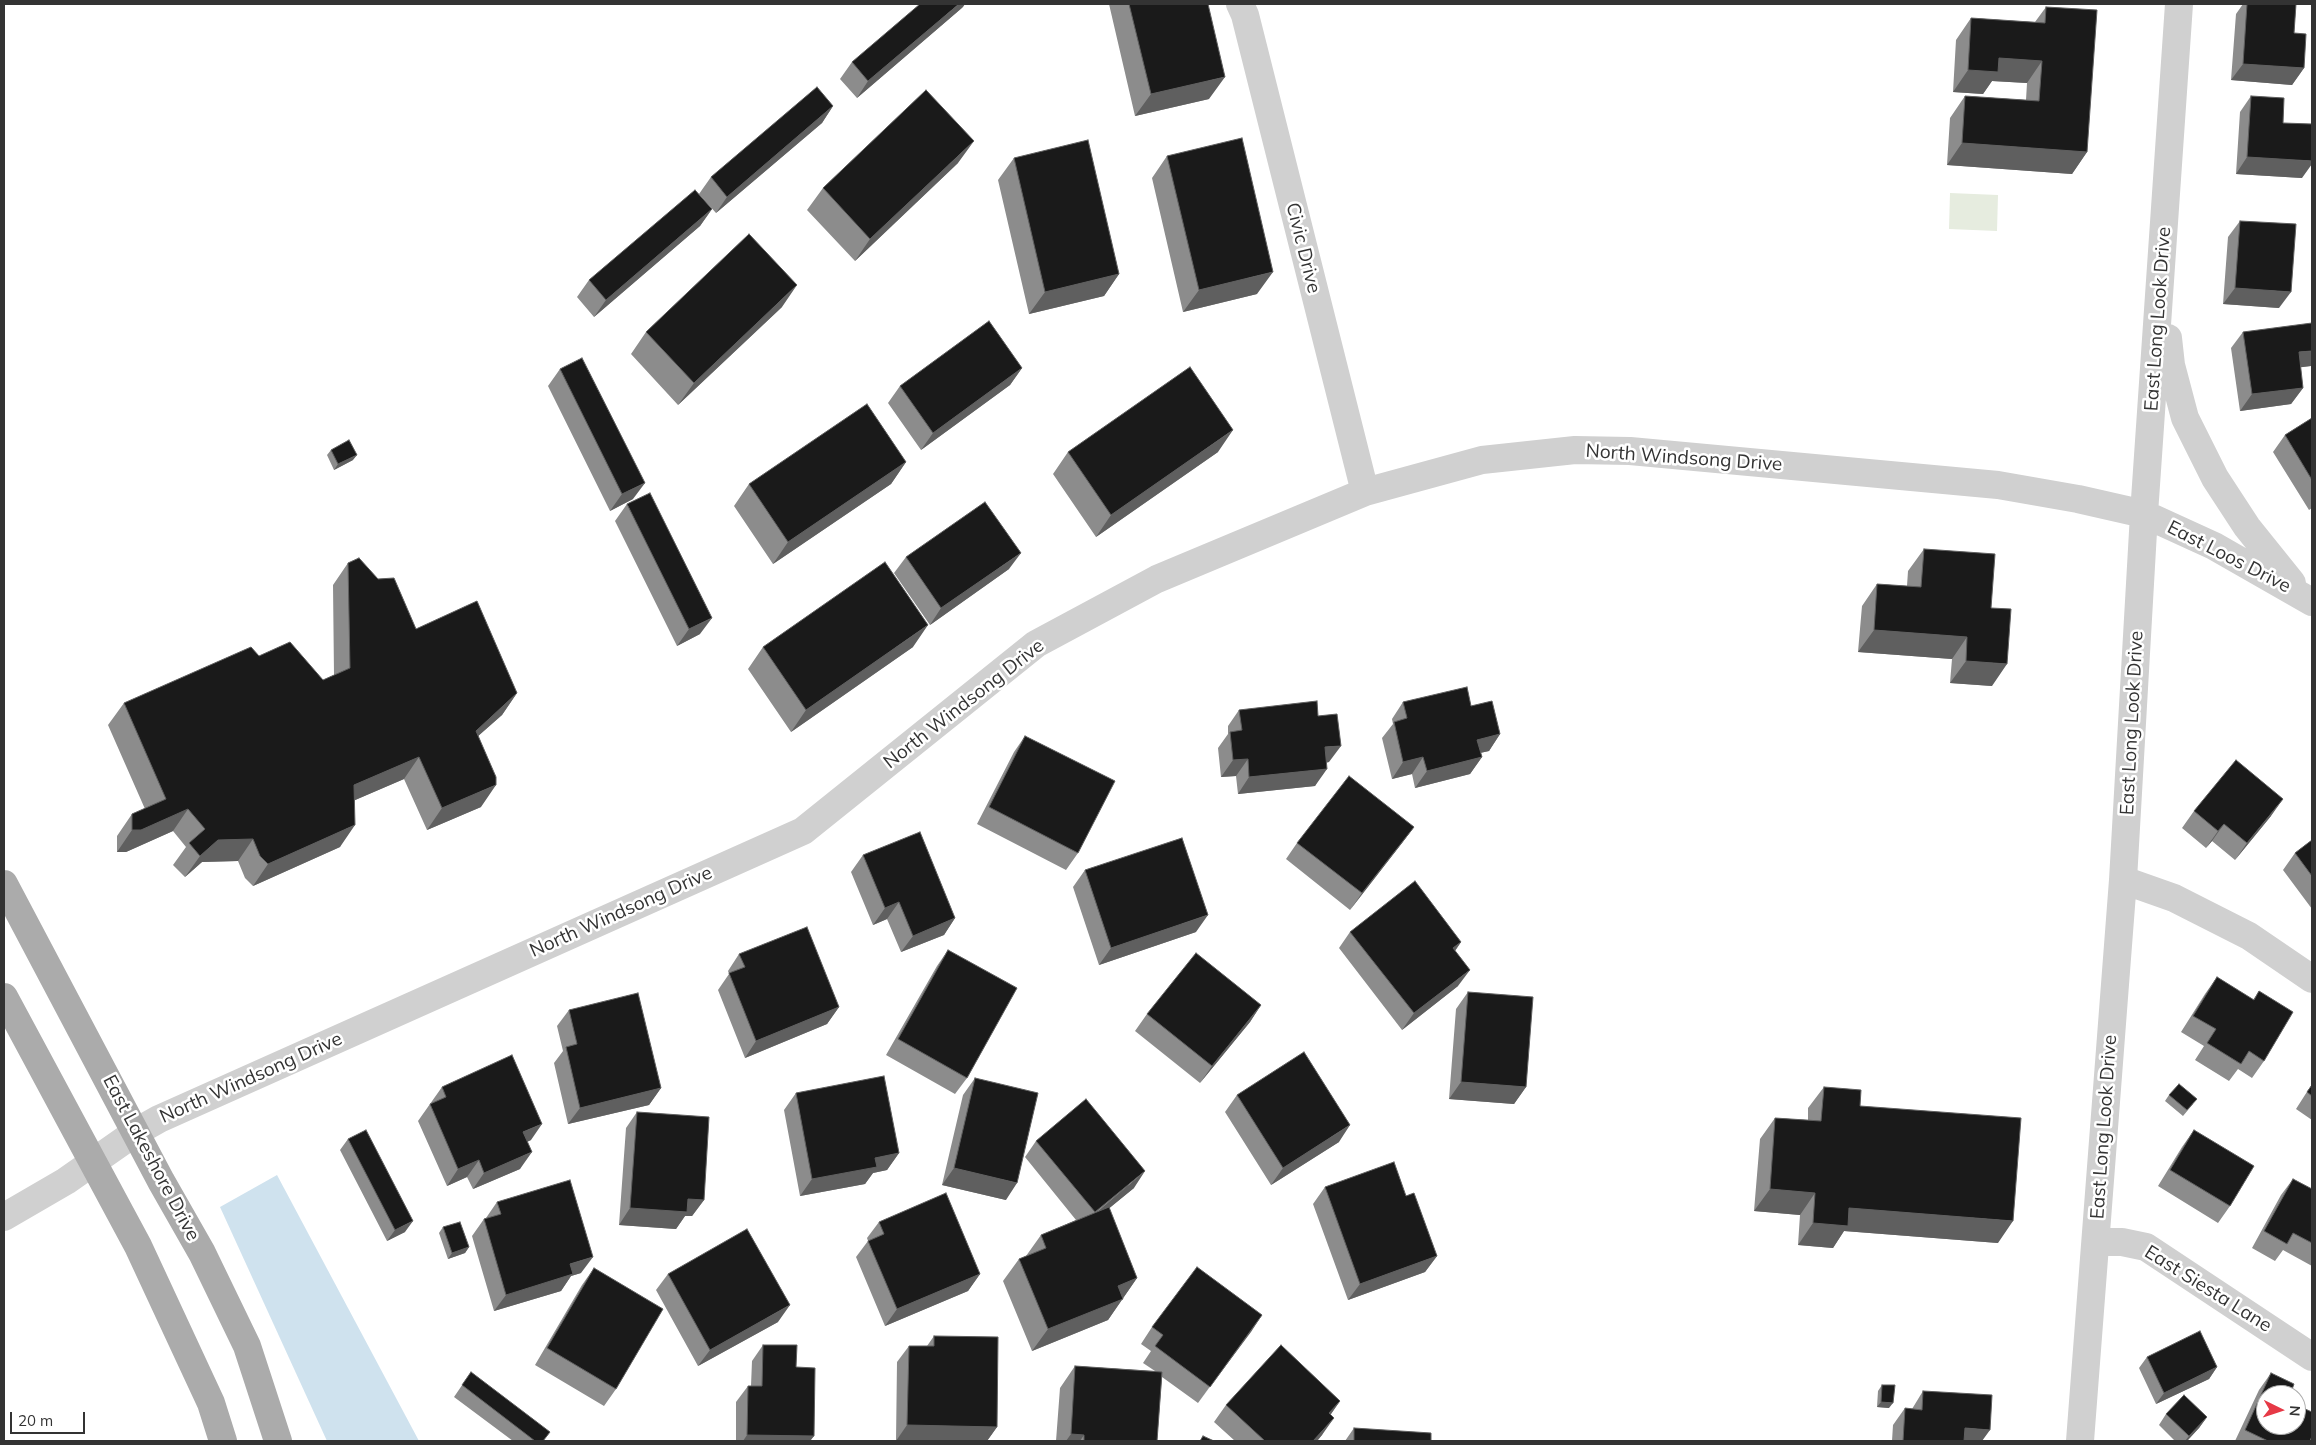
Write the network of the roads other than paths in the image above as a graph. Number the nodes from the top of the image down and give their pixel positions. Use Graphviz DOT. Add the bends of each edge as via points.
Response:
graph roads {
  1 [pos="1240,4"];
  2 [pos="2179,4"];
  3 [pos="2161,276"];
  4 [pos="1365,492"];
  5 [pos="2144,514"];
  6 [pos="2306,597"];
  7 [pos="2123,880"];
  8 [pos="4,884"];
  9 [pos="2312,979"];
  10 [pos="4,997"];
  11 [pos="136,1132"];
  12 [pos="93,1161"];
  13 [pos="4,1217"];
  14 [pos="2096,1242"];
  15 [pos="2312,1357"];
  16 [pos="223,1441"];
  17 [pos="278,1441"];
  18 [pos="2080,1441"];
  1 -- 4 [label="street, Civic Drive" via="1248,25"];
  2 -- 3 [label="street, East Long Look Drive"];
  3 -- 5 [label="street, East Long Look Drive"];
  3 -- 6 [label="street" via="2171,365 2185,418 2215,478 2247,527"];
  4 -- 5 [label="street, North Windsong Drive" via="1482,460 1575,450 1630,451 1998,485"];
  4 -- 11 [label="street, North Windsong Drive" via="1157,579 1036,644 803,831"];
  5 -- 6 [label="street, East Loos Drive" via="2214,546"];
  5 -- 7 [label="street, East Long Look Drive"];
  7 -- 9 [label="street" via="2174,898 2249,936"];
  7 -- 14 [label="street, East Long Look Drive"];
  8 -- 11 [label="main road, East Lakeshore Drive"];
  10 -- 12 [label="main road"];
  11 -- 12 [label="street, North Windsong Drive"];
  11 -- 17 [label="main road, East Lakeshore Drive" via="202,1253 247,1346"];
  12 -- 13 [label="street, North Windsong Drive" via="66,1181"];
  12 -- 16 [label="main road" via="138,1246 211,1403"];
  14 -- 15 [label="street, East Siesta Lane" via="2122,1242 2146,1247"];
  14 -- 18 [label="street, East Long Look Drive"];
}
